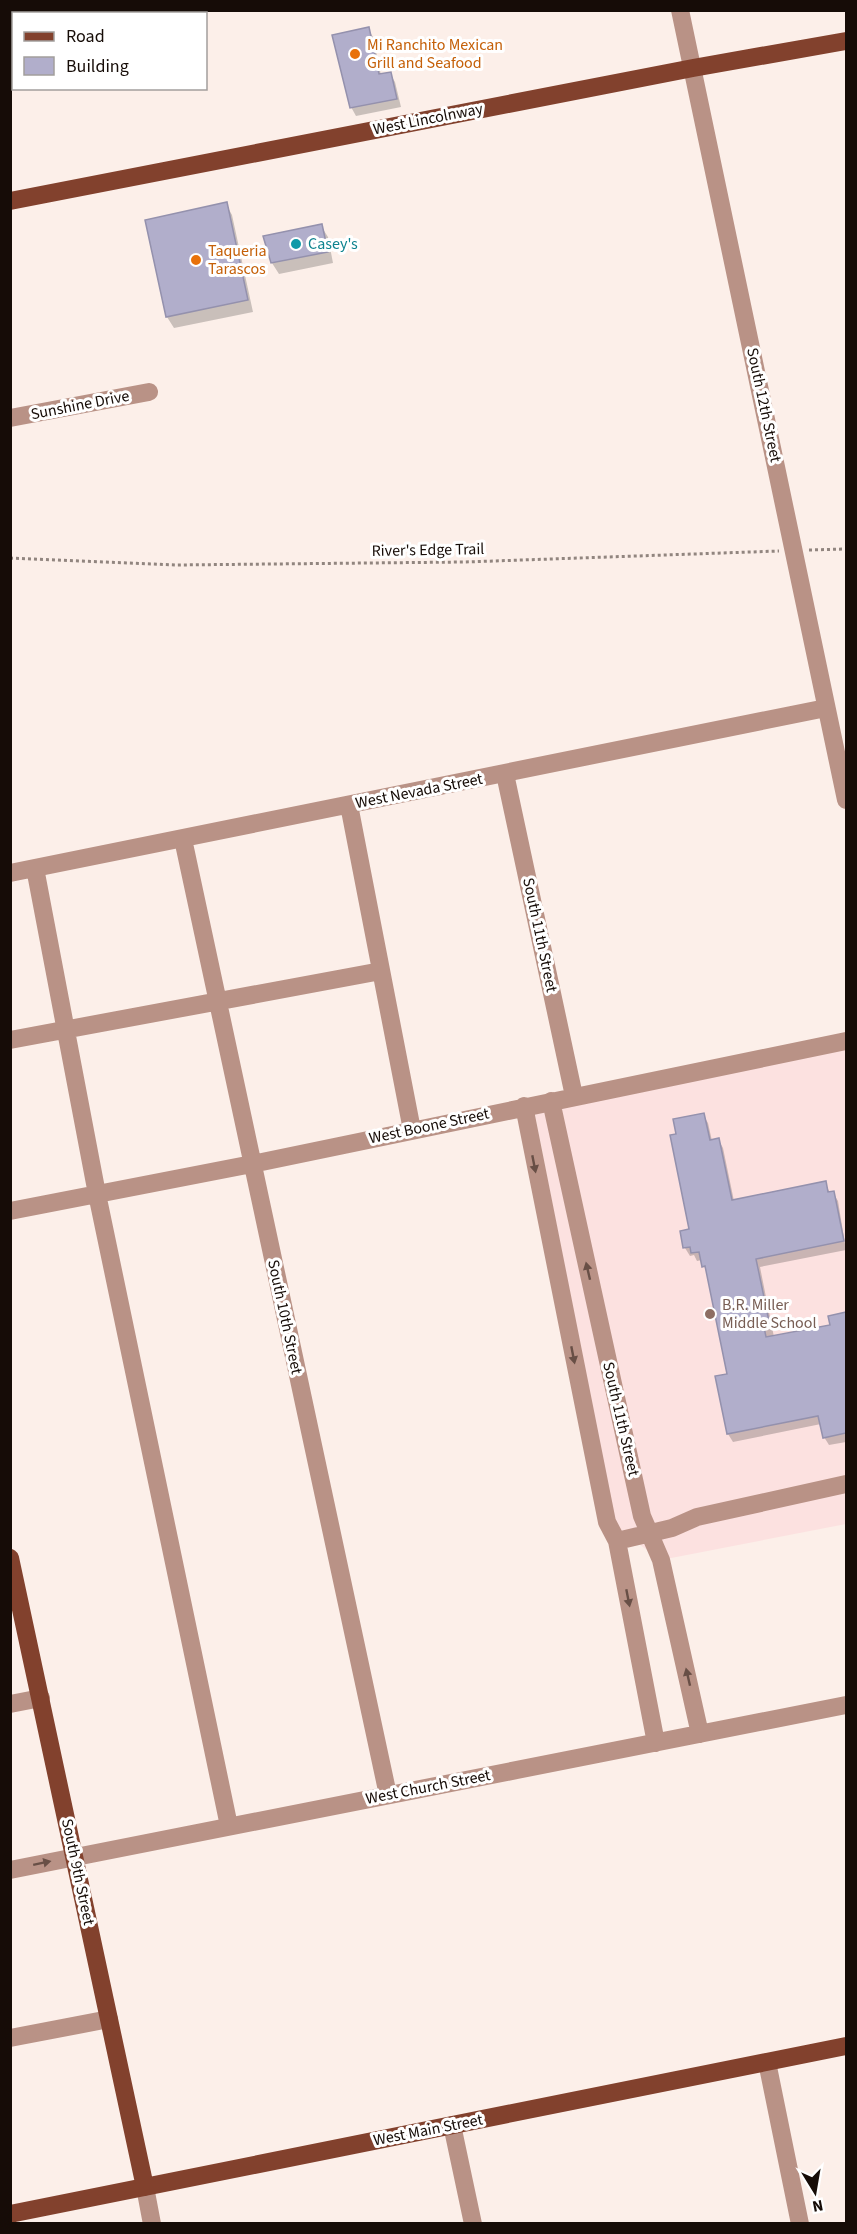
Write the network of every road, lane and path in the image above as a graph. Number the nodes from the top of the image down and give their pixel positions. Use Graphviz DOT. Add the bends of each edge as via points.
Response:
graph roads {
  1 [pos="680,10"];
  2 [pos="846,41"];
  3 [pos="693,68"];
  4 [pos="10,201"];
  5 [pos="149,392"];
  6 [pos="10,418"];
  7 [pos="846,549"];
  8 [pos="794,550"];
  9 [pos="10,558"];
  10 [pos="826,708"];
  11 [pos="505,774"];
  12 [pos="846,800"];
  13 [pos="349,805"];
  14 [pos="183,839"];
  15 [pos="35,868"];
  16 [pos="10,873"];
  17 [pos="381,971"];
  18 [pos="217,1000"];
  19 [pos="66,1029"];
  20 [pos="10,1040"];
  21 [pos="846,1041"];
  22 [pos="574,1096"];
  23 [pos="551,1101"];
  24 [pos="524,1106"];
  25 [pos="412,1130"];
  26 [pos="252,1164"];
  27 [pos="97,1194"];
  28 [pos="10,1211"];
  29 [pos="846,1484"];
  30 [pos="650,1532"];
  31 [pos="617,1541"];
  32 [pos="10,1558"];
  33 [pos="40,1698"];
  34 [pos="10,1704"];
  35 [pos="846,1705"];
  36 [pos="700,1734"];
  37 [pos="656,1743"];
  38 [pos="388,1795"];
  39 [pos="229,1826"];
  40 [pos="74,1856"];
  41 [pos="10,1870"];
  42 [pos="109,2019"];
  43 [pos="10,2038"];
  44 [pos="846,2046"];
  45 [pos="767,2062"];
  46 [pos="452,2125"];
  47 [pos="144,2187"];
  48 [pos="10,2214"];
  49 [pos="152,2223"];
  50 [pos="473,2223"];
  51 [pos="800,2223"];
  1 -- 3 [label="street, South 12th Street"];
  2 -- 3 [label="main road, West Lincolnway"];
  3 -- 4 [label="main road, West Lincolnway"];
  3 -- 8 [label="street, South 12th Street"];
  5 -- 6 [label="street, Sunshine Drive"];
  7 -- 8 [label="path, River's Edge Trail"];
  8 -- 9 [label="path, River's Edge Trail" via="477,562 175,565"];
  8 -- 10 [label="street, South 12th Street"];
  10 -- 11 [label="street, West Nevada Street"];
  10 -- 12 [label="street, South 12th Street"];
  11 -- 13 [label="street, West Nevada Street"];
  11 -- 22 [label="street, South 11th Street"];
  13 -- 14 [label="street, West Nevada Street"];
  13 -- 17 [label="street"];
  14 -- 15 [label="street, West Nevada Street"];
  14 -- 18 [label="street, South 10th Street"];
  15 -- 16 [label="street, West Nevada Street"];
  15 -- 19 [label="street"];
  17 -- 18 [label="street"];
  17 -- 25 [label="street"];
  18 -- 19 [label="street"];
  18 -- 26 [label="street, South 10th Street"];
  19 -- 20 [label="street"];
  19 -- 27 [label="street"];
  21 -- 22 [label="street, West Boone Street"];
  22 -- 23 [label="street, West Boone Street"];
  23 -- 24 [label="street, West Boone Street"];
  30 -- 23 [label="street, South 11th Street, one-way" via="642,1516"];
  24 -- 25 [label="street, West Boone Street"];
  24 -- 31 [label="street, South 11th Street, one-way" via="607,1522"];
  25 -- 26 [label="street, West Boone Street"];
  26 -- 27 [label="street, West Boone Street"];
  26 -- 38 [label="street, South 10th Street"];
  27 -- 28 [label="street, West Boone Street"];
  27 -- 39 [label="street"];
  29 -- 30 [label="street" via="698,1517"];
  30 -- 31 [label="street"];
  36 -- 30 [label="street, South 11th Street, one-way" via="661,1560"];
  31 -- 37 [label="street, South 11th Street, one-way"];
  32 -- 33 [label="main road, South 9th Street"];
  33 -- 34 [label="street"];
  33 -- 40 [label="main road, South 9th Street"];
  35 -- 36 [label="street, West Church Street"];
  36 -- 37 [label="street, West Church Street"];
  37 -- 38 [label="street, West Church Street"];
  38 -- 39 [label="street, West Church Street"];
  39 -- 40 [label="street, West Church Street"];
  41 -- 40 [label="street, West Church Street, one-way"];
  40 -- 42 [label="main road, South 9th Street"];
  42 -- 43 [label="street"];
  42 -- 47 [label="main road, South 9th Street"];
  44 -- 45 [label="main road, West Main Street"];
  45 -- 46 [label="main road, West Main Street"];
  45 -- 51 [label="street"];
  46 -- 47 [label="main road, West Main Street"];
  46 -- 50 [label="street"];
  47 -- 48 [label="main road, West Main Street"];
  47 -- 49 [label="street"];
}
